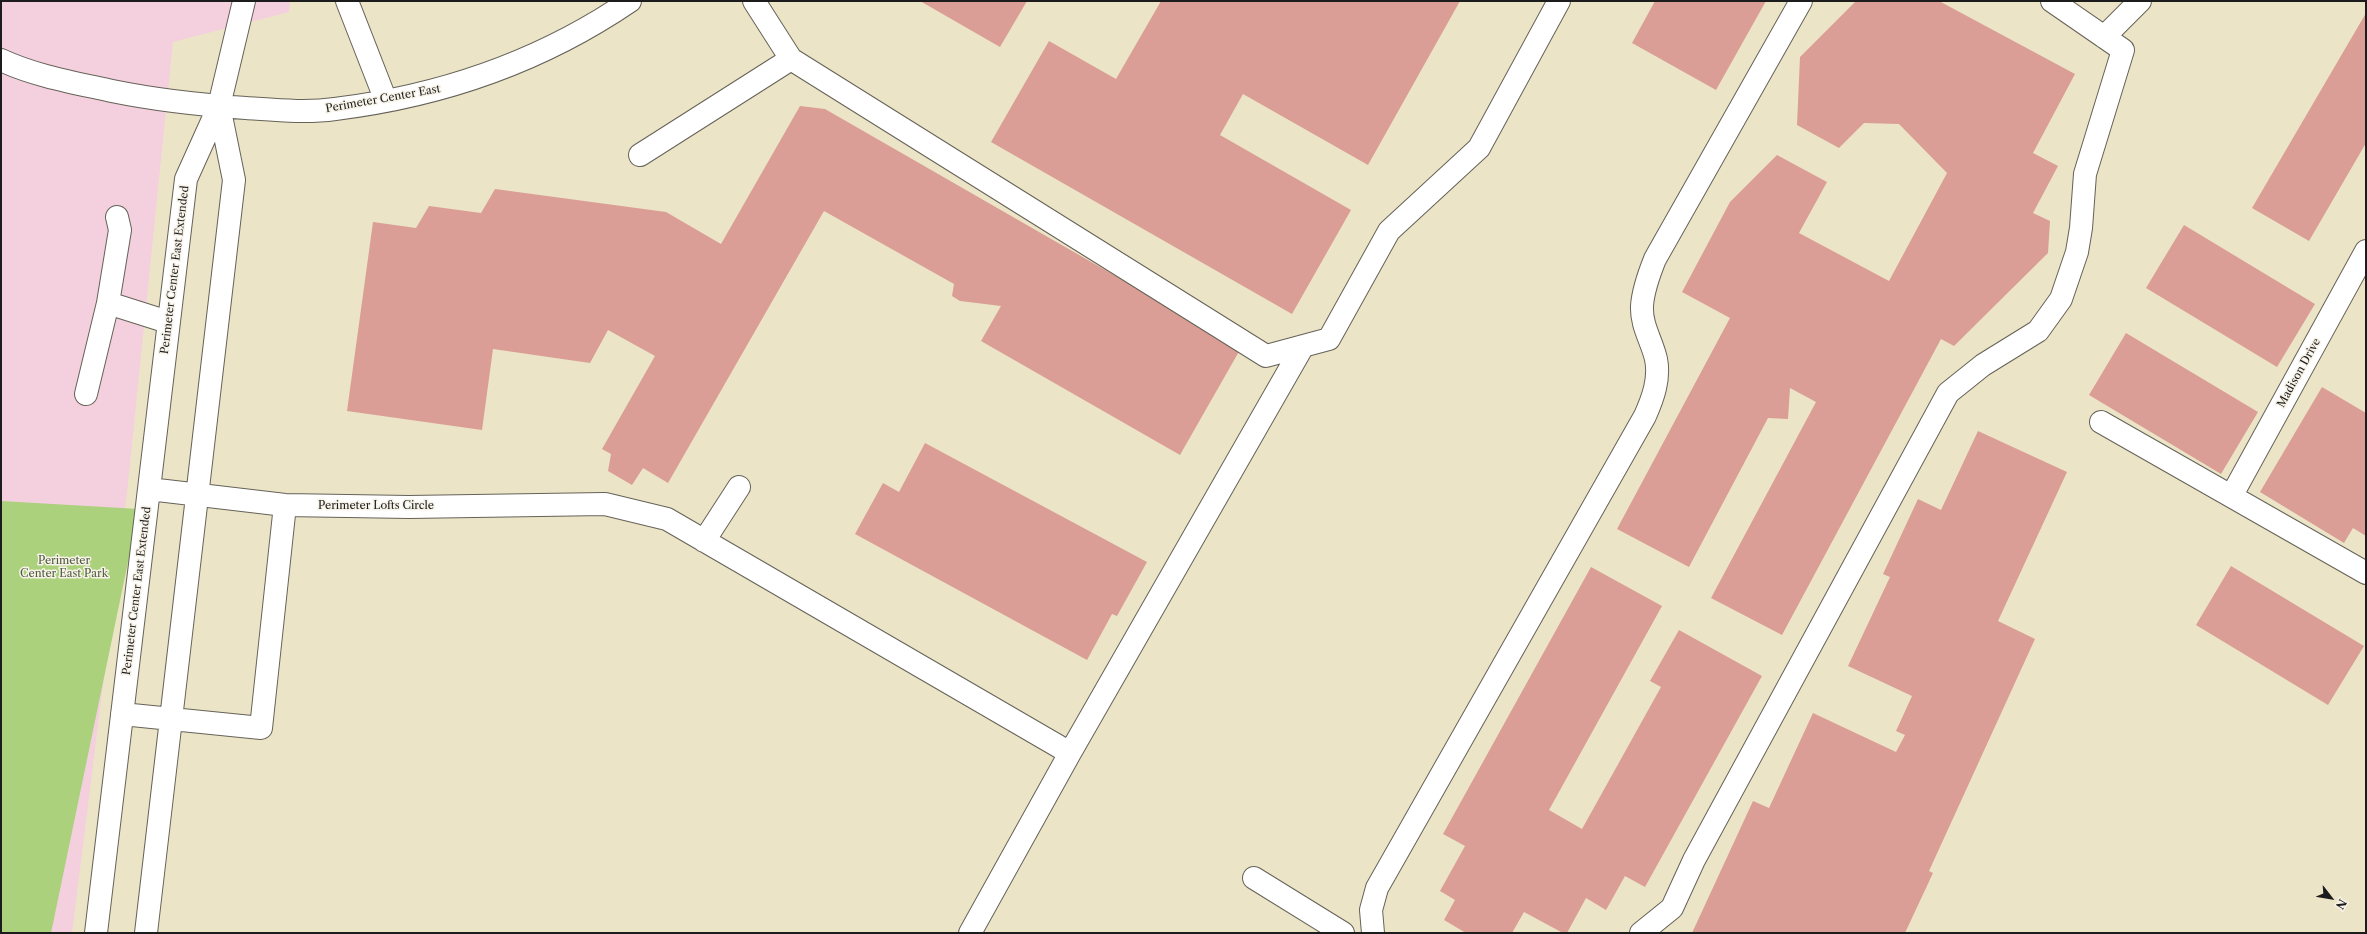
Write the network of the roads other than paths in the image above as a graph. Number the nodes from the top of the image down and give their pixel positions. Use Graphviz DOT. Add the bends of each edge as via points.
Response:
graph roads {
  1 [pos="244,1"];
  2 [pos="347,1"];
  3 [pos="630,1"];
  4 [pos="754,1"];
  5 [pos="1559,1"];
  6 [pos="1802,1"];
  7 [pos="2052,1"];
  8 [pos="2140,1"];
  9 [pos="2104,37"];
  10 [pos="791,59"];
  11 [pos="1,60"];
  12 [pos="386,100"];
  13 [pos="219,106"];
  14 [pos="640,155"];
  15 [pos="117,218"];
  16 [pos="2366,251"];
  17 [pos="108,303"];
  18 [pos="168,322"];
  19 [pos="1303,346"];
  20 [pos="86,394"];
  21 [pos="2101,422"];
  22 [pos="739,487"];
  23 [pos="149,489"];
  24 [pos="196,494"];
  25 [pos="2232,494"];
  26 [pos="285,505"];
  27 [pos="704,541"];
  28 [pos="2366,573"];
  29 [pos="122,714"];
  30 [pos="170,719"];
  31 [pos="1070,753"];
  32 [pos="1254,878"];
  33 [pos="96,933"];
  34 [pos="146,933"];
  35 [pos="970,933"];
  36 [pos="1344,933"];
  37 [pos="1373,933"];
  38 [pos="1640,933"];
  1 -- 13 [label="street"];
  2 -- 12 [label="street"];
  3 -- 12 [label="street, Perimeter Center East" via="579,33 493,73 439,90"];
  4 -- 10 [label="street"];
  5 -- 19 [label="street" via="1479,148 1390,231 1329,339"];
  6 -- 37 [label="street" via="1655,259 1642,306 1644,327 1656,360 1657,378 1654,396 1645,416 1377,888 1371,910"];
  7 -- 9 [label="street"];
  8 -- 9 [label="street"];
  9 -- 38 [label="street" via="2123,50 2085,174 2077,252 2061,299 2038,331 1983,365 1948,393 1694,860 1672,908"];
  10 -- 14 [label="street"];
  10 -- 19 [label="street" via="1266,356"];
  11 -- 13 [label="street, Perimeter Center East" via="74,82 142,97"];
  12 -- 13 [label="street, Perimeter Center East" via="327,110 285,111"];
  13 -- 18 [label="street, Perimeter Center East Extended" via="186,179"];
  13 -- 24 [label="street" via="234,180"];
  15 -- 17 [label="street" via="120,230"];
  16 -- 25 [label="street, Madison Drive"];
  17 -- 18 [label="street"];
  17 -- 20 [label="street"];
  18 -- 23 [label="street, Perimeter Center East Extended"];
  19 -- 31 [label="street"];
  21 -- 25 [label="street"];
  22 -- 27 [label="street"];
  23 -- 24 [label="street, Perimeter Lofts Circle"];
  23 -- 29 [label="street, Perimeter Center East Extended"];
  24 -- 26 [label="street, Perimeter Lofts Circle"];
  24 -- 30 [label="street"];
  25 -- 28 [label="street"];
  26 -- 27 [label="street, Perimeter Lofts Circle" via="408,507 605,504 667,519"];
  26 -- 30 [label="street" via="261,728"];
  27 -- 31 [label="street, Perimeter Lofts Circle"];
  29 -- 30 [label="street"];
  29 -- 33 [label="street, Perimeter Center East Extended"];
  30 -- 34 [label="street"];
  31 -- 35 [label="street"];
  32 -- 36 [label="street"];
}
